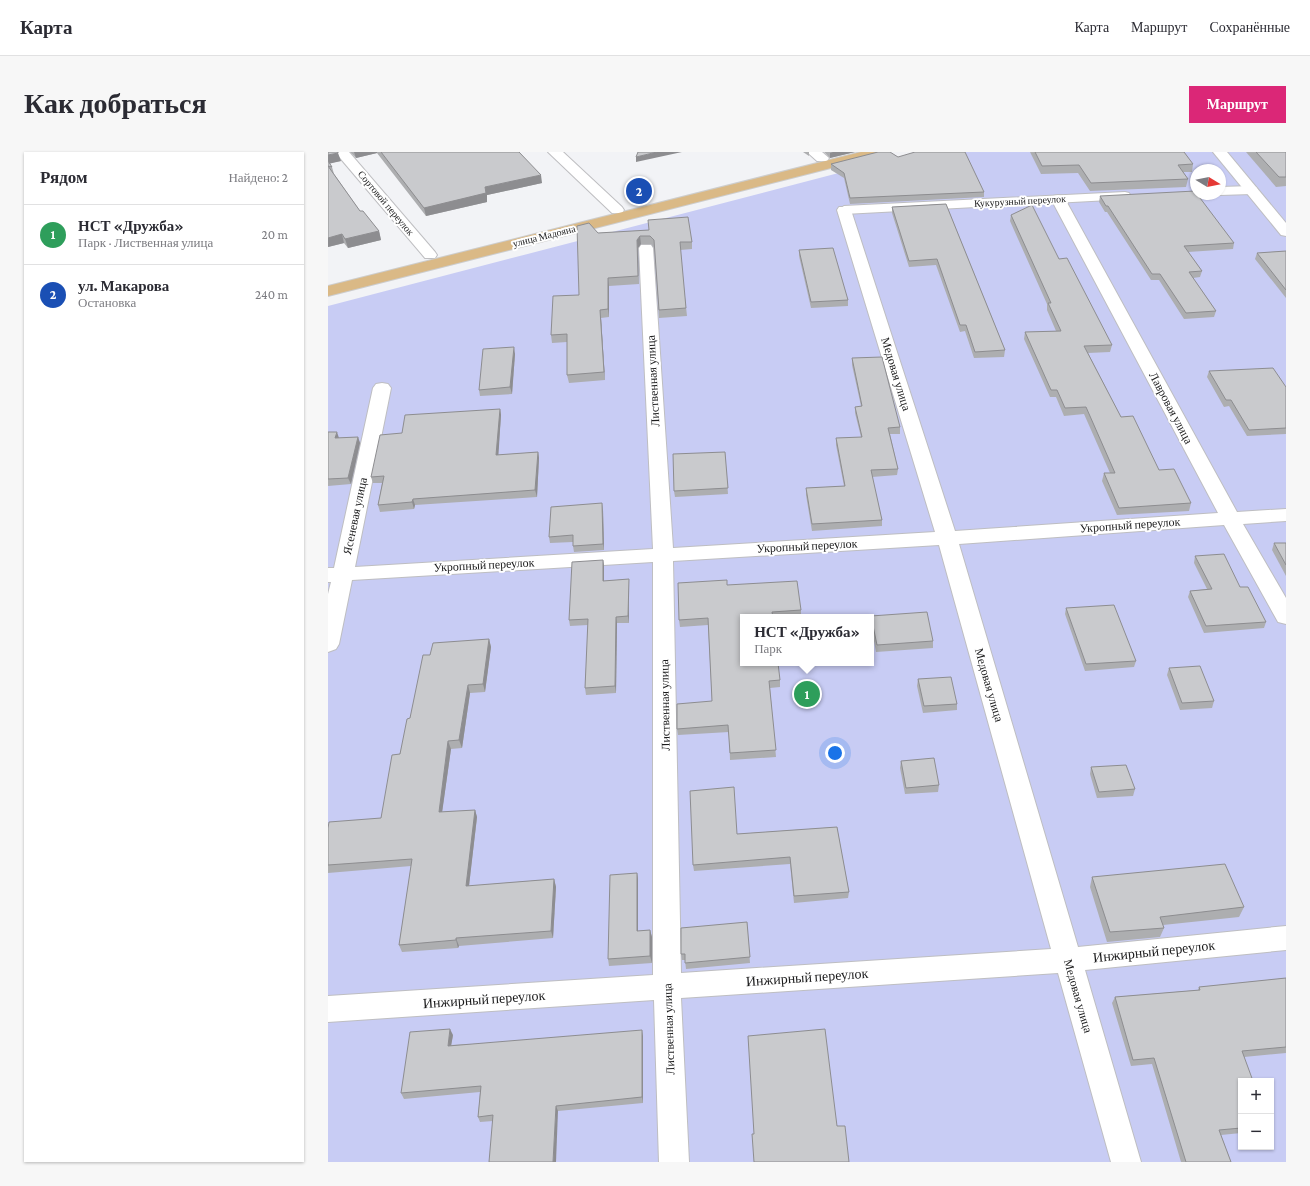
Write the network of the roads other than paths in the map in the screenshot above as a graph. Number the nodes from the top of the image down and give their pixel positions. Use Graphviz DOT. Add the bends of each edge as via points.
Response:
graph roads {
  1 [pos="342,152"];
  2 [pos="555,152"];
  3 [pos="847,152"];
  4 [pos="877,152"];
  5 [pos="1220,152"];
  6 [pos="818,155"];
  7 [pos="1252,190"];
  8 [pos="1226,191"];
  9 [pos="1134,195"];
  10 [pos="1058,199"];
  11 [pos="617,210"];
  12 [pos="844,210"];
  13 [pos="1286,232"];
  14 [pos="646,248"];
  15 [pos="430,255"];
  16 [pos="328,282"];
  17 [pos="328,291"];
  18 [pos="382,388"];
  19 [pos="1286,515"];
  20 [pos="1230,518"];
  21 [pos="947,538"];
  22 [pos="663,554"];
  23 [pos="335,574"];
  24 [pos="1286,617"];
  25 [pos="328,644"];
  26 [pos="1286,938"];
  27 [pos="1067,960"];
  28 [pos="668,987"];
  29 [pos="328,1009"];
  30 [pos="674,1162"];
  31 [pos="1126,1162"];
  1 -- 15 [label="street, Сортовой переулок"];
  2 -- 11 [label="street"];
  3 -- 6 [label="main road, улица Мадояна"];
  4 -- 17 [label="main road, улица Мадояна"];
  5 -- 7 [label="street"];
  6 -- 11 [label="main road, улица Мадояна"];
  7 -- 8 [label="lane"];
  7 -- 13 [label="street"];
  9 -- 10 [label="lane, Кукурузный переулок"];
  10 -- 12 [label="lane, Кукурузный переулок"];
  10 -- 20 [label="street, Лавровая улица"];
  11 -- 15 [label="main road, улица Мадояна"];
  12 -- 21 [label="street, Медовая улица"];
  14 -- 22 [label="street, Лиственная улица"];
  15 -- 16 [label="main road, улица Мадояна"];
  18 -- 23 [label="street, Ясеневая улица"];
  19 -- 20 [label="street, Укропный переулок"];
  20 -- 21 [label="street, Укропный переулок"];
  20 -- 24 [label="street, Лавровая улица"];
  21 -- 22 [label="street, Укропный переулок"];
  21 -- 27 [label="street, Медовая улица"];
  22 -- 23 [label="street, Укропный переулок"];
  22 -- 28 [label="street, Лиственная улица"];
  23 -- 25 [label="street, Ясеневая улица"];
  26 -- 27 [label="street, Инжирный переулок"];
  27 -- 28 [label="street, Инжирный переулок"];
  27 -- 31 [label="street, Медовая улица"];
  28 -- 29 [label="street, Инжирный переулок"];
  28 -- 30 [label="street, Лиственная улица"];
}
